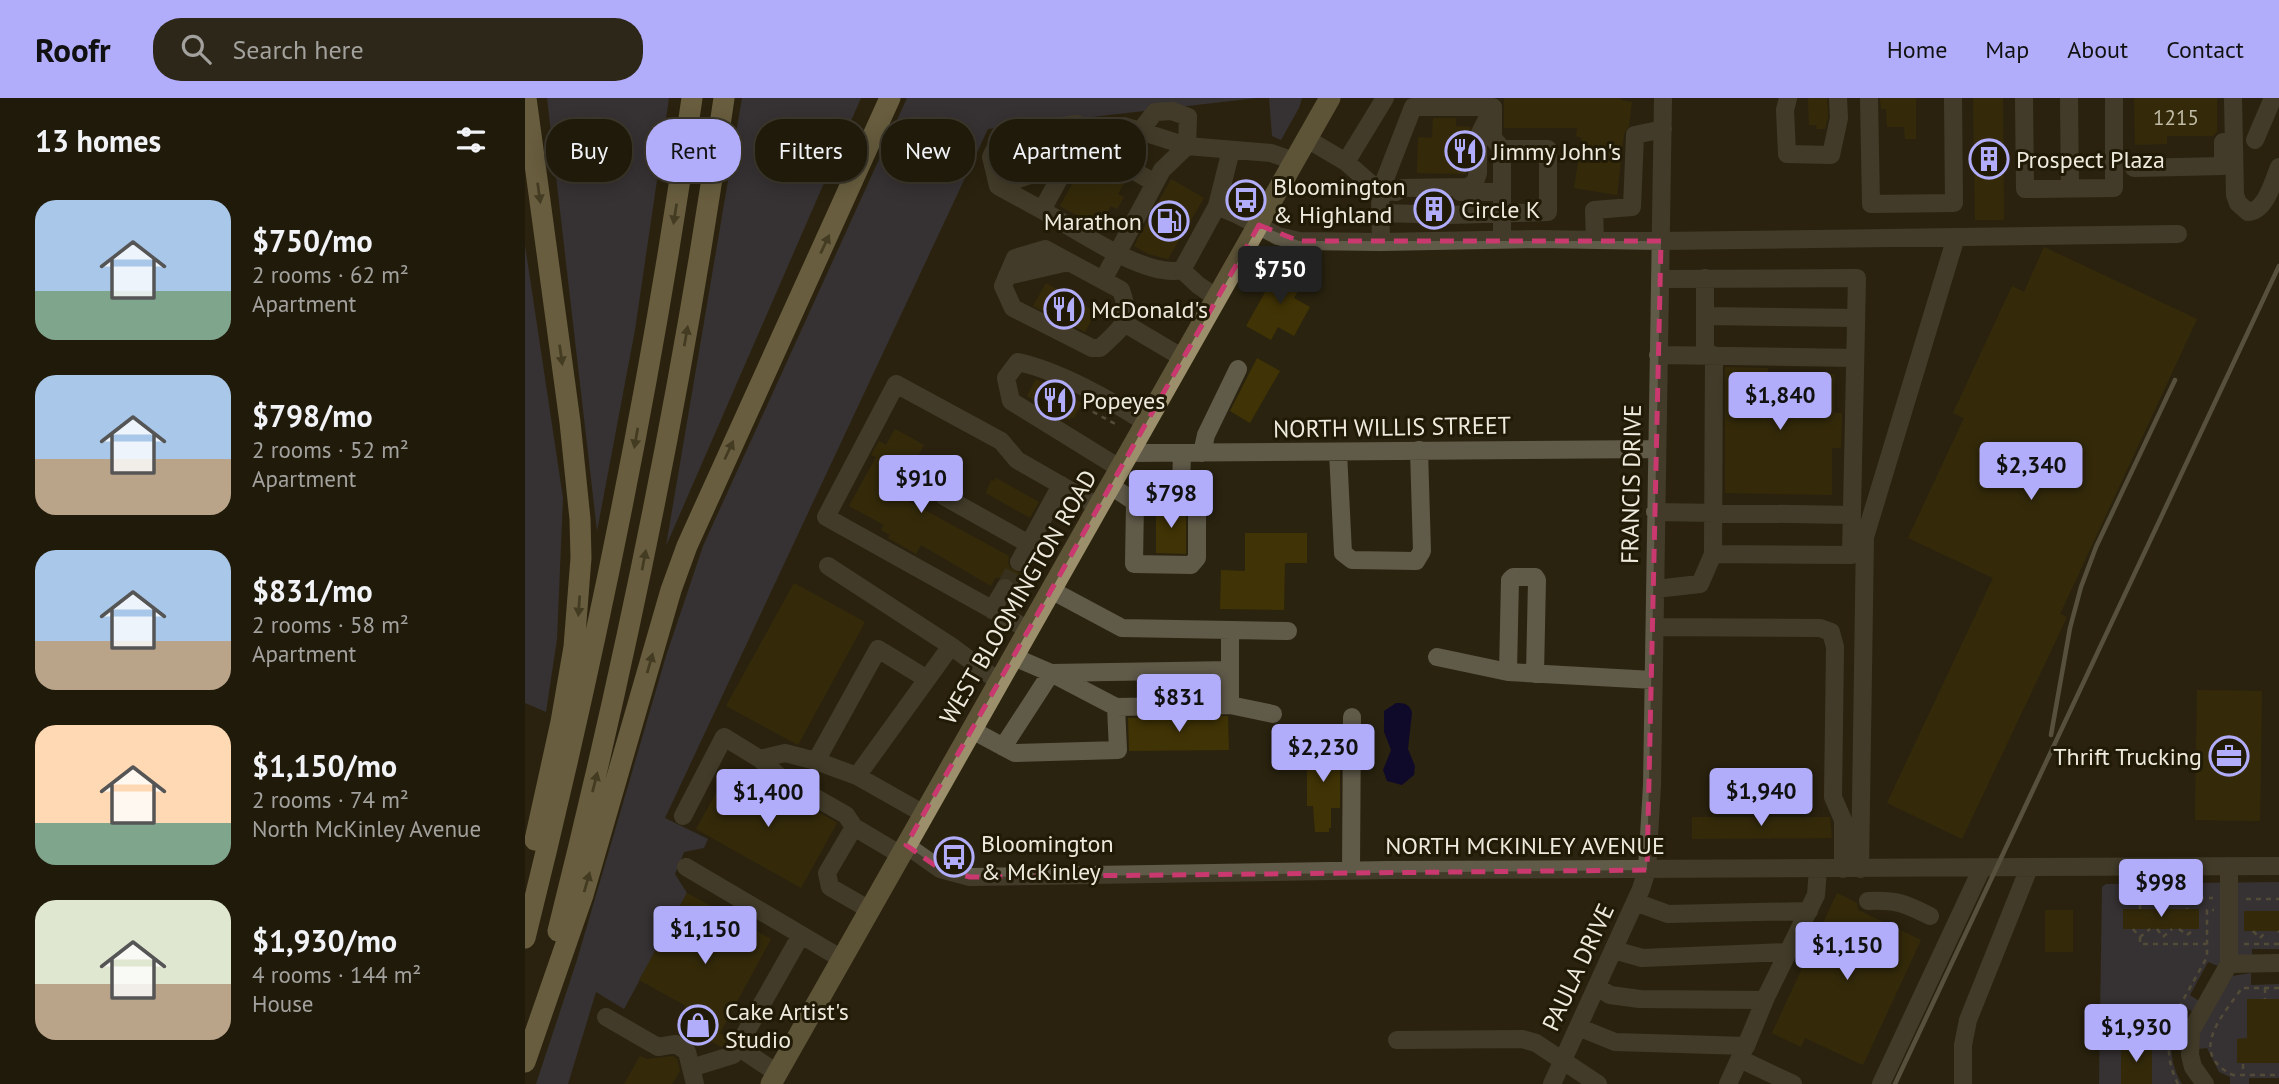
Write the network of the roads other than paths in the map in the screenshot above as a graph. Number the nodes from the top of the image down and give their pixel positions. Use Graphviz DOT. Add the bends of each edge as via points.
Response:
graph roads {
  1 [pos="692,98"];
  2 [pos="724,98"];
  3 [pos="890,98"];
  4 [pos="1385,98"];
  5 [pos="1663,98"];
  6 [pos="1788,98"];
  7 [pos="1838,98"];
  8 [pos="1869,98"];
  9 [pos="1953,98"];
  10 [pos="2024,98"];
  11 [pos="2069,98"];
  12 [pos="2114,98"];
  13 [pos="2222,98"];
  14 [pos="2233,98"];
  15 [pos="2273,98"];
  16 [pos="526,99"];
  17 [pos="1493,102"];
  18 [pos="1323,103"];
  19 [pos="1146,123"];
  20 [pos="1663,129"];
  21 [pos="1146,133"];
  22 [pos="1307,139"];
  23 [pos="2255,140"];
  24 [pos="1187,146"];
  25 [pos="1502,149"];
  26 [pos="1231,150"];
  27 [pos="1294,161"];
  28 [pos="1346,162"];
  29 [pos="2279,167"];
  30 [pos="2134,168"];
  31 [pos="1146,178"];
  32 [pos="997,182"];
  33 [pos="1010,182"];
  34 [pos="1057,182"];
  35 [pos="1155,183"];
  36 [pos="998,186"];
  37 [pos="2070,189"];
  38 [pos="1388,192"];
  39 [pos="1502,192"];
  40 [pos="1217,206"];
  41 [pos="1042,210"];
  42 [pos="1380,213"];
  43 [pos="1502,213"];
  44 [pos="1418,214"];
  45 [pos="1449,215"];
  46 [pos="1259,225"];
  47 [pos="2178,234"];
  48 [pos="1956,237"];
  49 [pos="1502,240"];
  50 [pos="1595,240"];
  51 [pos="1661,241"];
  52 [pos="1381,242"];
  53 [pos="1118,254"];
  54 [pos="1182,270"];
  55 [pos="1660,278"];
  56 [pos="1705,278"];
  57 [pos="1103,280"];
  58 [pos="1217,298"];
  59 [pos="1705,316"];
  60 [pos="1856,318"];
  61 [pos="1124,323"];
  62 [pos="1658,355"];
  63 [pos="1709,355"];
  64 [pos="1183,358"];
  65 [pos="1855,358"];
  66 [pos="1238,369"];
  67 [pos="1146,423"];
  68 [pos="1656,449"];
  69 [pos="1419,450"];
  70 [pos="1338,452"];
  71 [pos="1182,453"];
  72 [pos="1202,453"];
  73 [pos="1120,469"];
  74 [pos="1061,485"];
  75 [pos="1181,488"];
  76 [pos="945,497"];
  77 [pos="1135,502"];
  78 [pos="1099,506"];
  79 [pos="1655,512"];
  80 [pos="1713,513"];
  81 [pos="1852,515"];
  82 [pos="1029,544"];
  83 [pos="1713,554"];
  84 [pos="1019,562"];
  85 [pos="828,566"];
  86 [pos="1005,588"];
  87 [pos="1655,589"];
  88 [pos="1051,590"];
  89 [pos="992,610"];
  90 [pos="1655,627"];
  91 [pos="1029,630"];
  92 [pos="1230,630"];
  93 [pos="1289,631"];
  94 [pos="951,646"];
  95 [pos="1014,657"];
  96 [pos="1437,657"];
  97 [pos="1230,670"];
  98 [pos="1508,672"];
  99 [pos="1051,674"];
  100 [pos="1535,674"];
  101 [pos="927,679"];
  102 [pos="1653,680"];
  103 [pos="998,681"];
  104 [pos="1230,705"];
  105 [pos="1116,708"];
  106 [pos="1273,713"];
  107 [pos="1352,717"];
  108 [pos="972,730"];
  109 [pos="1003,747"];
  110 [pos="760,759"];
  111 [pos="816,761"];
  112 [pos="857,776"];
  113 [pos="924,814"];
  114 [pos="683,816"];
  115 [pos="854,827"];
  116 [pos="904,850"];
  117 [pos="2229,866"];
  118 [pos="2279,866"];
  119 [pos="686,867"];
  120 [pos="1982,868"];
  121 [pos="2029,868"];
  122 [pos="1818,869"];
  123 [pos="1851,869"];
  124 [pos="1893,869"];
  125 [pos="1647,870"];
  126 [pos="1351,871"];
  127 [pos="525,883"];
  128 [pos="1891,900"];
  129 [pos="1868,901"];
  130 [pos="1635,902"];
  131 [pos="870,910"];
  132 [pos="1809,911"];
  133 [pos="1930,916"];
  134 [pos="801,935"];
  135 [pos="525,938"];
  136 [pos="1613,950"];
  137 [pos="1789,952"];
  138 [pos="842,959"];
  139 [pos="2279,963"];
  140 [pos="2229,964"];
  141 [pos="1597,987"];
  142 [pos="1765,1000"];
  143 [pos="606,1017"];
  144 [pos="1578,1027"];
  145 [pos="1397,1040"];
  146 [pos="738,1047"];
  147 [pos="1743,1053"];
  148 [pos="1563,1060"];
  149 [pos="525,1062"];
  150 [pos="693,1076"];
  151 [pos="774,1078"];
  152 [pos="1552,1084"];
  153 [pos="1598,1084"];
  154 [pos="1727,1084"];
  155 [pos="1793,1084"];
  156 [pos="1881,1084"];
  157 [pos="1963,1084"];
  158 [pos="2206,1084"];
  1 -- 135 [label="highway, one-way" via="628,479"];
  149 -- 2 [label="highway, one-way" via="631,624 688,327"];
  149 -- 3 [label="highway, one-way" via="583,895 687,546"];
  4 -- 28 [label="street"];
  5 -- 20 [label="street, FRANCIS DRIVE"];
  6 -- 7 [label="street" via="1787,154 1831,155"];
  8 -- 9 [label="street" via="1871,204 1954,203"];
  10 -- 37 [label="street" via="2025,189"];
  11 -- 37 [label="street"];
  12 -- 37 [label="street" via="2115,188"];
  13 -- 30 [label="street" via="2223,166"];
  14 -- 29 [label="street" via="2235,195 2248,212 2260,207"];
  15 -- 23 [label="street"];
  16 -- 127 [label="highway, one-way" via="570,422 581,558 574,647"];
  17 -- 25 [label="street" via="1493,138"];
  17 -- 38 [label="street" via="1413,107"];
  17 -- 38 [label="street" via="1478,137 1475,182 1468,187"];
  18 -- 22 [label="main road, WEST BLOOMINGTON ROAD"];
  19 -- 24 [label="street" via="1155,112 1172,111 1188,117"];
  20 -- 50 [label="street" via="1635,135 1632,207 1594,210"];
  20 -- 51 [label="street, FRANCIS DRIVE"];
  21 -- 24 [label="street"];
  22 -- 27 [label="main road, WEST BLOOMINGTON ROAD"];
  22 -- 28 [label="street"];
  24 -- 26 [label="street"];
  24 -- 35 [label="street"];
  25 -- 39 [label="street"];
  25 -- 43 [label="street" via="1548,149 1548,212"];
  26 -- 27 [label="street" via="1271,153"];
  26 -- 40 [label="street"];
  27 -- 46 [label="main road, WEST BLOOMINGTON ROAD"];
  28 -- 38 [label="street"];
  31 -- 35 [label="street"];
  32 -- 36 [label="street"];
  33 -- 36 [label="street"];
  34 -- 41 [label="street"];
  35 -- 53 [label="street" via="1148,208"];
  36 -- 41 [label="street"];
  38 -- 39 [label="street"];
  38 -- 42 [label="street"];
  39 -- 43 [label="street"];
  40 -- 46 [label="street"];
  40 -- 54 [label="street" via="1193,235"];
  41 -- 53 [label="street"];
  42 -- 44 [label="street"];
  42 -- 52 [label="street"];
  43 -- 45 [label="street"];
  43 -- 49 [label="street"];
  46 -- 52 [label="street" via="1277,236 1299,241"];
  46 -- 58 [label="main road, WEST BLOOMINGTON ROAD"];
  47 -- 48 [label="street"];
  48 -- 51 [label="street"];
  48 -- 123 [label="street" via="1865,537"];
  49 -- 50 [label="street"];
  49 -- 52 [label="street"];
  50 -- 51 [label="street"];
  51 -- 55 [label="street, FRANCIS DRIVE"];
  53 -- 54 [label="street" via="1158,270"];
  53 -- 57 [label="street"];
  54 -- 58 [label="street"];
  55 -- 56 [label="street"];
  55 -- 62 [label="street, FRANCIS DRIVE"];
  56 -- 59 [label="street"];
  56 -- 60 [label="street" via="1857,278"];
  57 -- 61 [label="street" via="1121,290 1128,313"];
  57 -- 61 [label="street" via="1045,249 1015,258 1003,286 1013,307 1092,348 1100,348"];
  58 -- 64 [label="main road, WEST BLOOMINGTON ROAD"];
  59 -- 60 [label="street"];
  59 -- 63 [label="street"];
  60 -- 65 [label="street"];
  61 -- 64 [label="street"];
  62 -- 63 [label="street"];
  62 -- 68 [label="street, FRANCIS DRIVE"];
  63 -- 65 [label="street"];
  63 -- 80 [label="street"];
  64 -- 67 [label="main road, WEST BLOOMINGTON ROAD"];
  65 -- 81 [label="street"];
  66 -- 72 [label="street"];
  67 -- 73 [label="main road, WEST BLOOMINGTON ROAD"];
  67 -- 73 [label="street" via="1040,367 1018,362 1006,378 1011,401"];
  68 -- 69 [label="street, NORTH WILLIS STREET"];
  68 -- 79 [label="street, FRANCIS DRIVE"];
  69 -- 70 [label="street, NORTH WILLIS STREET"];
  69 -- 70 [label="street" via="1422,551 1416,561 1352,560 1343,553"];
  70 -- 72 [label="street, NORTH WILLIS STREET"];
  71 -- 72 [label="street, NORTH WILLIS STREET"];
  71 -- 73 [label="street, NORTH WILLIS STREET"];
  71 -- 75 [label="street"];
  73 -- 77 [label="street"];
  73 -- 78 [label="main road, WEST BLOOMINGTON ROAD"];
  74 -- 78 [label="street"];
  74 -- 82 [label="street"];
  74 -- 89 [label="street" via="1017,460 1001,441 896,384 827,517"];
  75 -- 77 [label="street" via="1154,487"];
  75 -- 77 [label="street" via="1197,499 1197,558 1191,565 1135,564"];
  76 -- 82 [label="street"];
  78 -- 88 [label="main road, WEST BLOOMINGTON ROAD"];
  79 -- 80 [label="street"];
  79 -- 87 [label="street, FRANCIS DRIVE"];
  80 -- 81 [label="street"];
  80 -- 83 [label="street"];
  81 -- 83 [label="street" via="1851,555"];
  82 -- 84 [label="street"];
  83 -- 87 [label="street" via="1700,584"];
  85 -- 94 [label="street"];
  86 -- 89 [label="street"];
  87 -- 90 [label="street, FRANCIS DRIVE"];
  88 -- 91 [label="main road, WEST BLOOMINGTON ROAD"];
  88 -- 92 [label="street" via="1122,628"];
  89 -- 91 [label="street"];
  90 -- 102 [label="street, FRANCIS DRIVE"];
  90 -- 123 [label="street" via="1819,628 1831,632 1835,647 1833,797 1843,820"];
  91 -- 95 [label="main road, WEST BLOOMINGTON ROAD"];
  92 -- 93 [label="street"];
  92 -- 97 [label="street"];
  94 -- 101 [label="street"];
  94 -- 103 [label="street"];
  95 -- 99 [label="street"];
  95 -- 103 [label="main road, WEST BLOOMINGTON ROAD"];
  96 -- 98 [label="street"];
  97 -- 99 [label="street"];
  97 -- 104 [label="street"];
  98 -- 100 [label="street"];
  98 -- 100 [label="street" via="1510,579 1535,577"];
  99 -- 105 [label="street"];
  99 -- 109 [label="street"];
  100 -- 102 [label="street"];
  101 -- 111 [label="street" via="878,649"];
  101 -- 112 [label="street"];
  102 -- 125 [label="street, FRANCIS DRIVE"];
  103 -- 108 [label="main road, WEST BLOOMINGTON ROAD"];
  104 -- 105 [label="street"];
  104 -- 106 [label="street"];
  105 -- 109 [label="street" via="1118,750 1014,753"];
  107 -- 126 [label="street"];
  108 -- 109 [label="street"];
  108 -- 113 [label="main road, WEST BLOOMINGTON ROAD"];
  110 -- 111 [label="street" via="785,753"];
  110 -- 114 [label="street, NORTH MCKINLEY AVENUE" via="723,737"];
  110 -- 115 [label="street, NORTH MCKINLEY AVENUE" via="781,778 845,815"];
  111 -- 112 [label="street"];
  112 -- 113 [label="street"];
  113 -- 116 [label="main road, WEST BLOOMINGTON ROAD"];
  115 -- 116 [label="street, NORTH MCKINLEY AVENUE"];
  115 -- 131 [label="street" via="827,873 830,887"];
  116 -- 126 [label="street, NORTH MCKINLEY AVENUE" via="940,869 970,877"];
  116 -- 131 [label="main road, WEST BLOOMINGTON ROAD"];
  117 -- 118 [label="street, NORTH MCKINLEY AVENUE"];
  117 -- 121 [label="street, NORTH MCKINLEY AVENUE"];
  117 -- 140 [label="street"];
  119 -- 134 [label="street"];
  120 -- 121 [label="street, NORTH MCKINLEY AVENUE"];
  120 -- 124 [label="street, NORTH MCKINLEY AVENUE"];
  120 -- 156 [label="street"];
  121 -- 157 [label="street" via="1968,1020"];
  122 -- 123 [label="street, NORTH MCKINLEY AVENUE"];
  122 -- 125 [label="street, NORTH MCKINLEY AVENUE"];
  122 -- 132 [label="street" via="1817,895"];
  123 -- 124 [label="street, NORTH MCKINLEY AVENUE"];
  124 -- 128 [label="street"];
  125 -- 126 [label="street, NORTH MCKINLEY AVENUE"];
  125 -- 130 [label="street, PAULA DRIVE"];
  128 -- 129 [label="street"];
  128 -- 133 [label="street"];
  130 -- 132 [label="street" via="1668,914"];
  130 -- 136 [label="street, PAULA DRIVE"];
  131 -- 138 [label="main road, WEST BLOOMINGTON ROAD"];
  132 -- 137 [label="street"];
  134 -- 138 [label="street"];
  134 -- 146 [label="street"];
  136 -- 137 [label="street" via="1642,958"];
  136 -- 141 [label="street, PAULA DRIVE"];
  137 -- 142 [label="street"];
  138 -- 151 [label="main road, WEST BLOOMINGTON ROAD"];
  139 -- 140 [label="street"];
  140 -- 158 [label="street" via="2192,1031 2193,1067"];
  141 -- 142 [label="street" via="1610,995 1640,999"];
  141 -- 144 [label="street, PAULA DRIVE"];
  142 -- 147 [label="street"];
  143 -- 150 [label="street" via="658,1047 676,1044 687,1052"];
  144 -- 147 [label="street" via="1615,1042"];
  144 -- 148 [label="street, PAULA DRIVE"];
  145 -- 148 [label="street" via="1522,1039"];
  146 -- 150 [label="street" via="733,1055"];
  146 -- 151 [label="street"];
  147 -- 154 [label="street"];
  147 -- 155 [label="street"];
  148 -- 152 [label="street, PAULA DRIVE"];
  148 -- 153 [label="street"];
}
